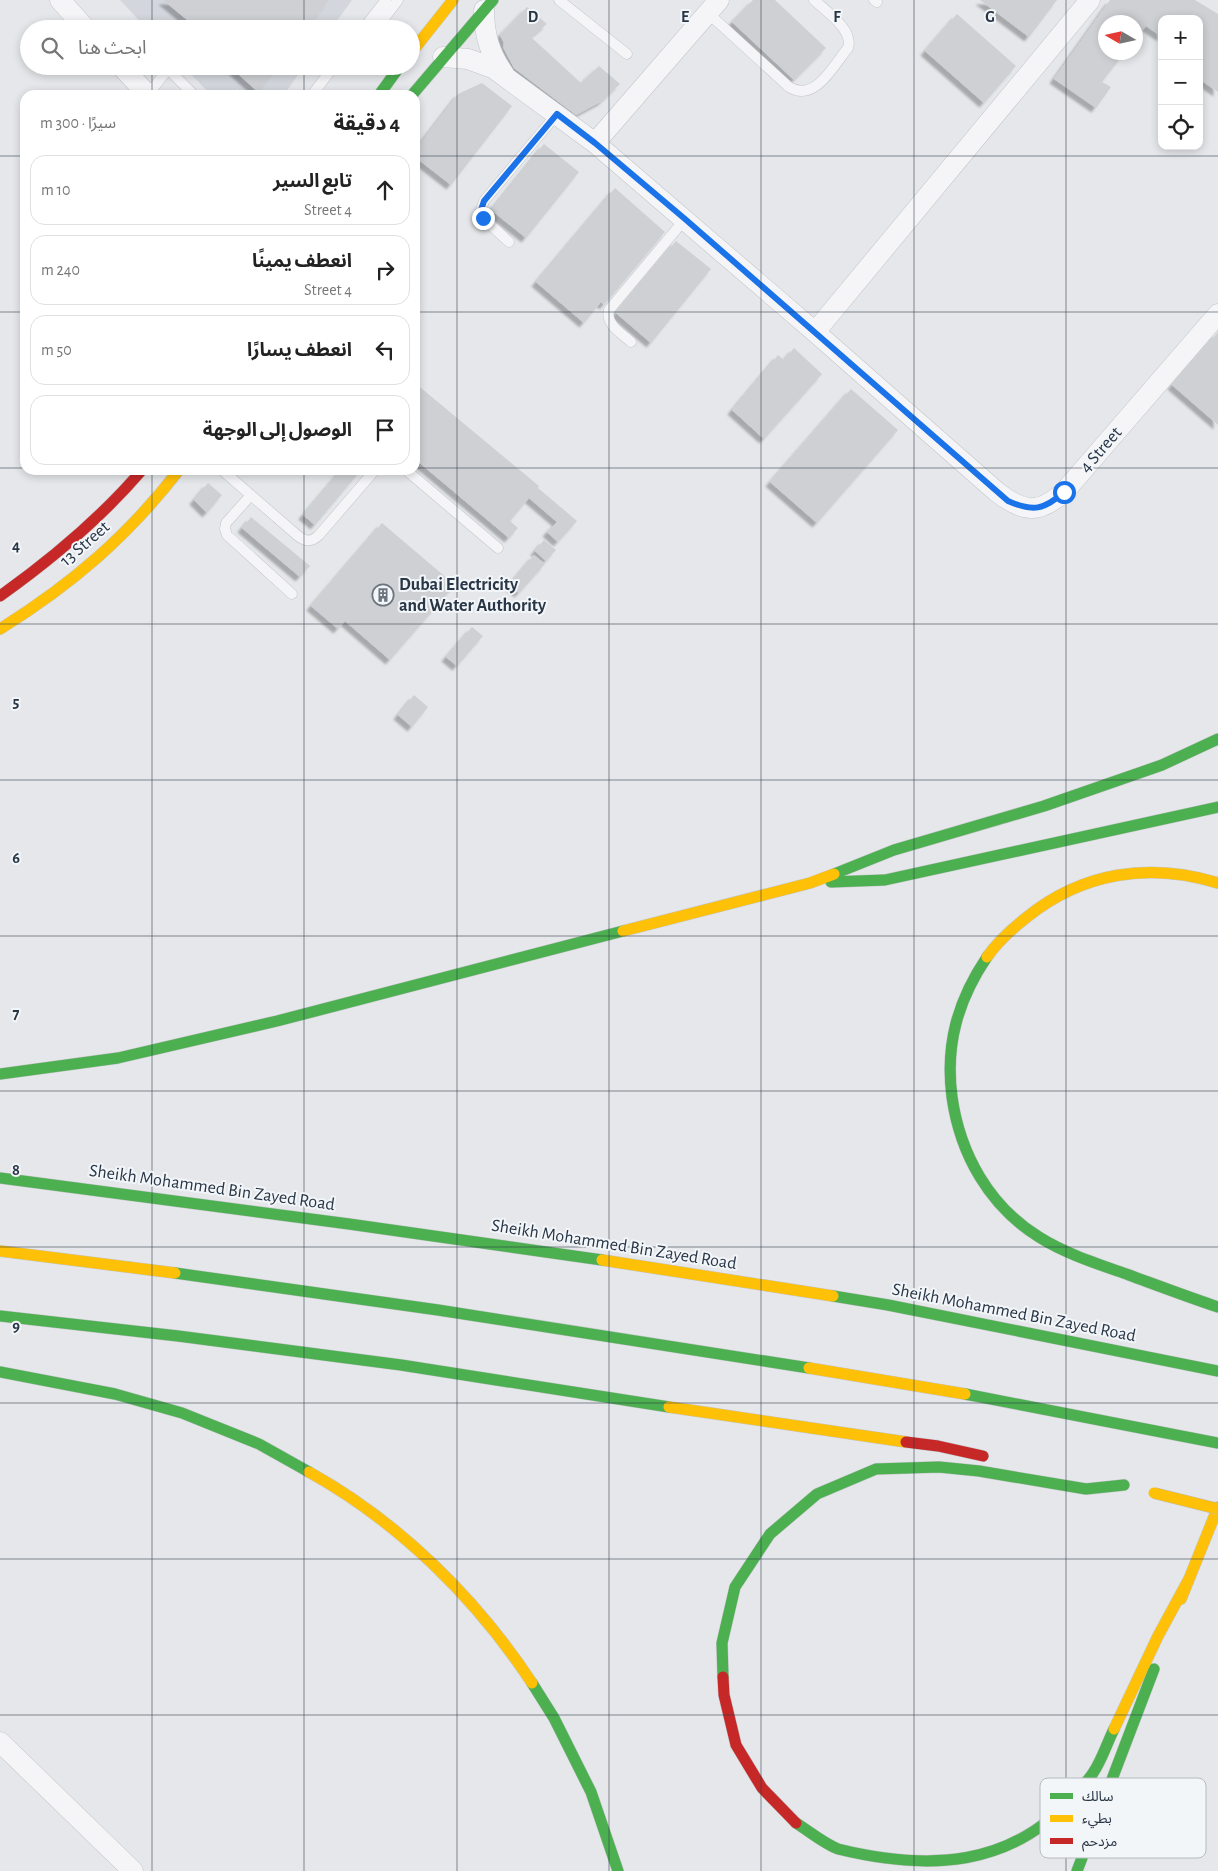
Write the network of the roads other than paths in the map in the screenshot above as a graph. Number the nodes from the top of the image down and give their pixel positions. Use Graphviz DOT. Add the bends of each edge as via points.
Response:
graph roads {
  1 [pos="60,0"];
  2 [pos="386,0"];
  3 [pos="398,0"];
  4 [pos="453,0"];
  5 [pos="559,0"];
  6 [pos="814,0"];
  7 [pos="1090,0"];
  8 [pos="488,5"];
  9 [pos="713,6"];
  10 [pos="78,20"];
  11 [pos="371,20"];
  12 [pos="383,20"];
  13 [pos="420,41"];
  14 [pos="627,54"];
  15 [pos="443,57"];
  16 [pos="504,74"];
  17 [pos="129,75"];
  18 [pos="164,75"];
  19 [pos="173,75"];
  20 [pos="327,75"];
  21 [pos="392,75"];
  22 [pos="143,90"];
  23 [pos="152,90"];
  24 [pos="189,90"];
  25 [pos="316,90"];
  26 [pos="382,90"];
  27 [pos="416,90"];
  28 [pos="557,114"];
  29 [pos="595,143"];
  30 [pos="685,219"];
  31 [pos="508,242"];
  32 [pos="1218,314"];
  33 [pos="815,332"];
  34 [pos="631,342"];
  35 [pos="138,475"];
  36 [pos="175,475"];
  37 [pos="228,475"];
  38 [pos="371,475"];
  39 [pos="412,475"];
  40 [pos="251,495"];
  41 [pos="498,548"];
  42 [pos="292,594"];
  43 [pos="0,596"];
  44 [pos="0,629"];
  45 [pos="1218,738"];
  46 [pos="1218,807"];
  47 [pos="810,883"];
  48 [pos="1218,883"];
  49 [pos="0,1074"];
  50 [pos="0,1178"];
  51 [pos="0,1251"];
  52 [pos="1214,1306"];
  53 [pos="0,1316"];
  54 [pos="1218,1371"];
  55 [pos="0,1372"];
  56 [pos="1218,1443"];
  57 [pos="997,1459"];
  58 [pos="1085,1477"];
  59 [pos="1124,1485"];
  60 [pos="1218,1508"];
  61 [pos="1190,1577"];
  62 [pos="0,1742"];
  63 [pos="1089,1778"];
  64 [pos="1113,1778"];
  65 [pos="1040,1827"];
  66 [pos="1082,1858"];
  67 [pos="615,1867"];
  68 [pos="133,1871"];
  69 [pos="1077,1871"];
  1 -- 10 [label="street"];
  2 -- 11 [label="lane"];
  3 -- 12 [label="lane"];
  4 -- 13 [label="main road"];
  5 -- 14 [label="lane"];
  6 -- 9 [label="lane" via="846,31 849,44 818,85 806,91 789,87"];
  7 -- 33 [label="street"];
  8 -- 15 [label="main road"];
  8 -- 16 [label="street, 4 Street" via="486,38"];
  9 -- 29 [label="street"];
  15 -- 16 [label="street, 4 Street" via="468,59"];
  15 -- 27 [label="main road"];
  16 -- 28 [label="street, 4 Street"];
  17 -- 22 [label="street"];
  18 -- 23 [label="lane"];
  19 -- 24 [label="lane"];
  20 -- 25 [label="lane"];
  21 -- 26 [label="main road"];
  28 -- 29 [label="street, 4 Street"];
  28 -- 31 [label="lane" via="484,201 483,218"];
  29 -- 30 [label="street, 4 Street"];
  30 -- 33 [label="street, 4 Street"];
  30 -- 34 [label="lane" via="609,310 609,322"];
  32 -- 33 [label="street, 4 Street" via="1064,492 1050,504 1037,508 1022,507 1008,501"];
  35 -- 43 [label="main road, 13 Street" via="81,534"];
  36 -- 44 [label="main road, 13 Street" via="112,544 51,596"];
  37 -- 40 [label="lane"];
  38 -- 40 [label="lane" via="319,535 309,541 303,540"];
  39 -- 41 [label="lane"];
  40 -- 42 [label="lane" via="226,523 227,535"];
  45 -- 47 [label="main road" via="1153,768 1044,806 894,850"];
  46 -- 47 [label="main road" via="885,880"];
  47 -- 49 [label="main road" via="277,1021 118,1058"];
  48 -- 52 [label="main road" via="1160,872 1127,874 1094,881 1035,910 1009,931 970,985 960,1009 951,1060 955,1116 963,1144 986,1185 1009,1214 1055,1247"];
  50 -- 54 [label="main road, Sheikh Mohammed Bin Zayed Road" via="340,1223 830,1296"];
  51 -- 56 [label="main road" via="597,1334 860,1376"];
  53 -- 57 [label="main road" via="410,1367 938,1446"];
  55 -- 67 [label="main road" via="112,1393 217,1426 268,1448 315,1474 402,1535 457,1586 530,1678 588,1783"];
  58 -- 59 [label="main road"];
  59 -- 60 [label="main road, bridge"];
  59 -- 65 [label="main road" via="1086,1489 939,1467 876,1469 817,1494 770,1534 735,1587 722,1643 724,1696 736,1745 762,1788 796,1823 836,1848 883,1863 934,1867 978,1860 1021,1842"];
  60 -- 61 [label="main road"];
  61 -- 63 [label="main road"];
  61 -- 64 [label="main road"];
  62 -- 68 [label="street"];
  66 -- 69 [label="main road"];
}
